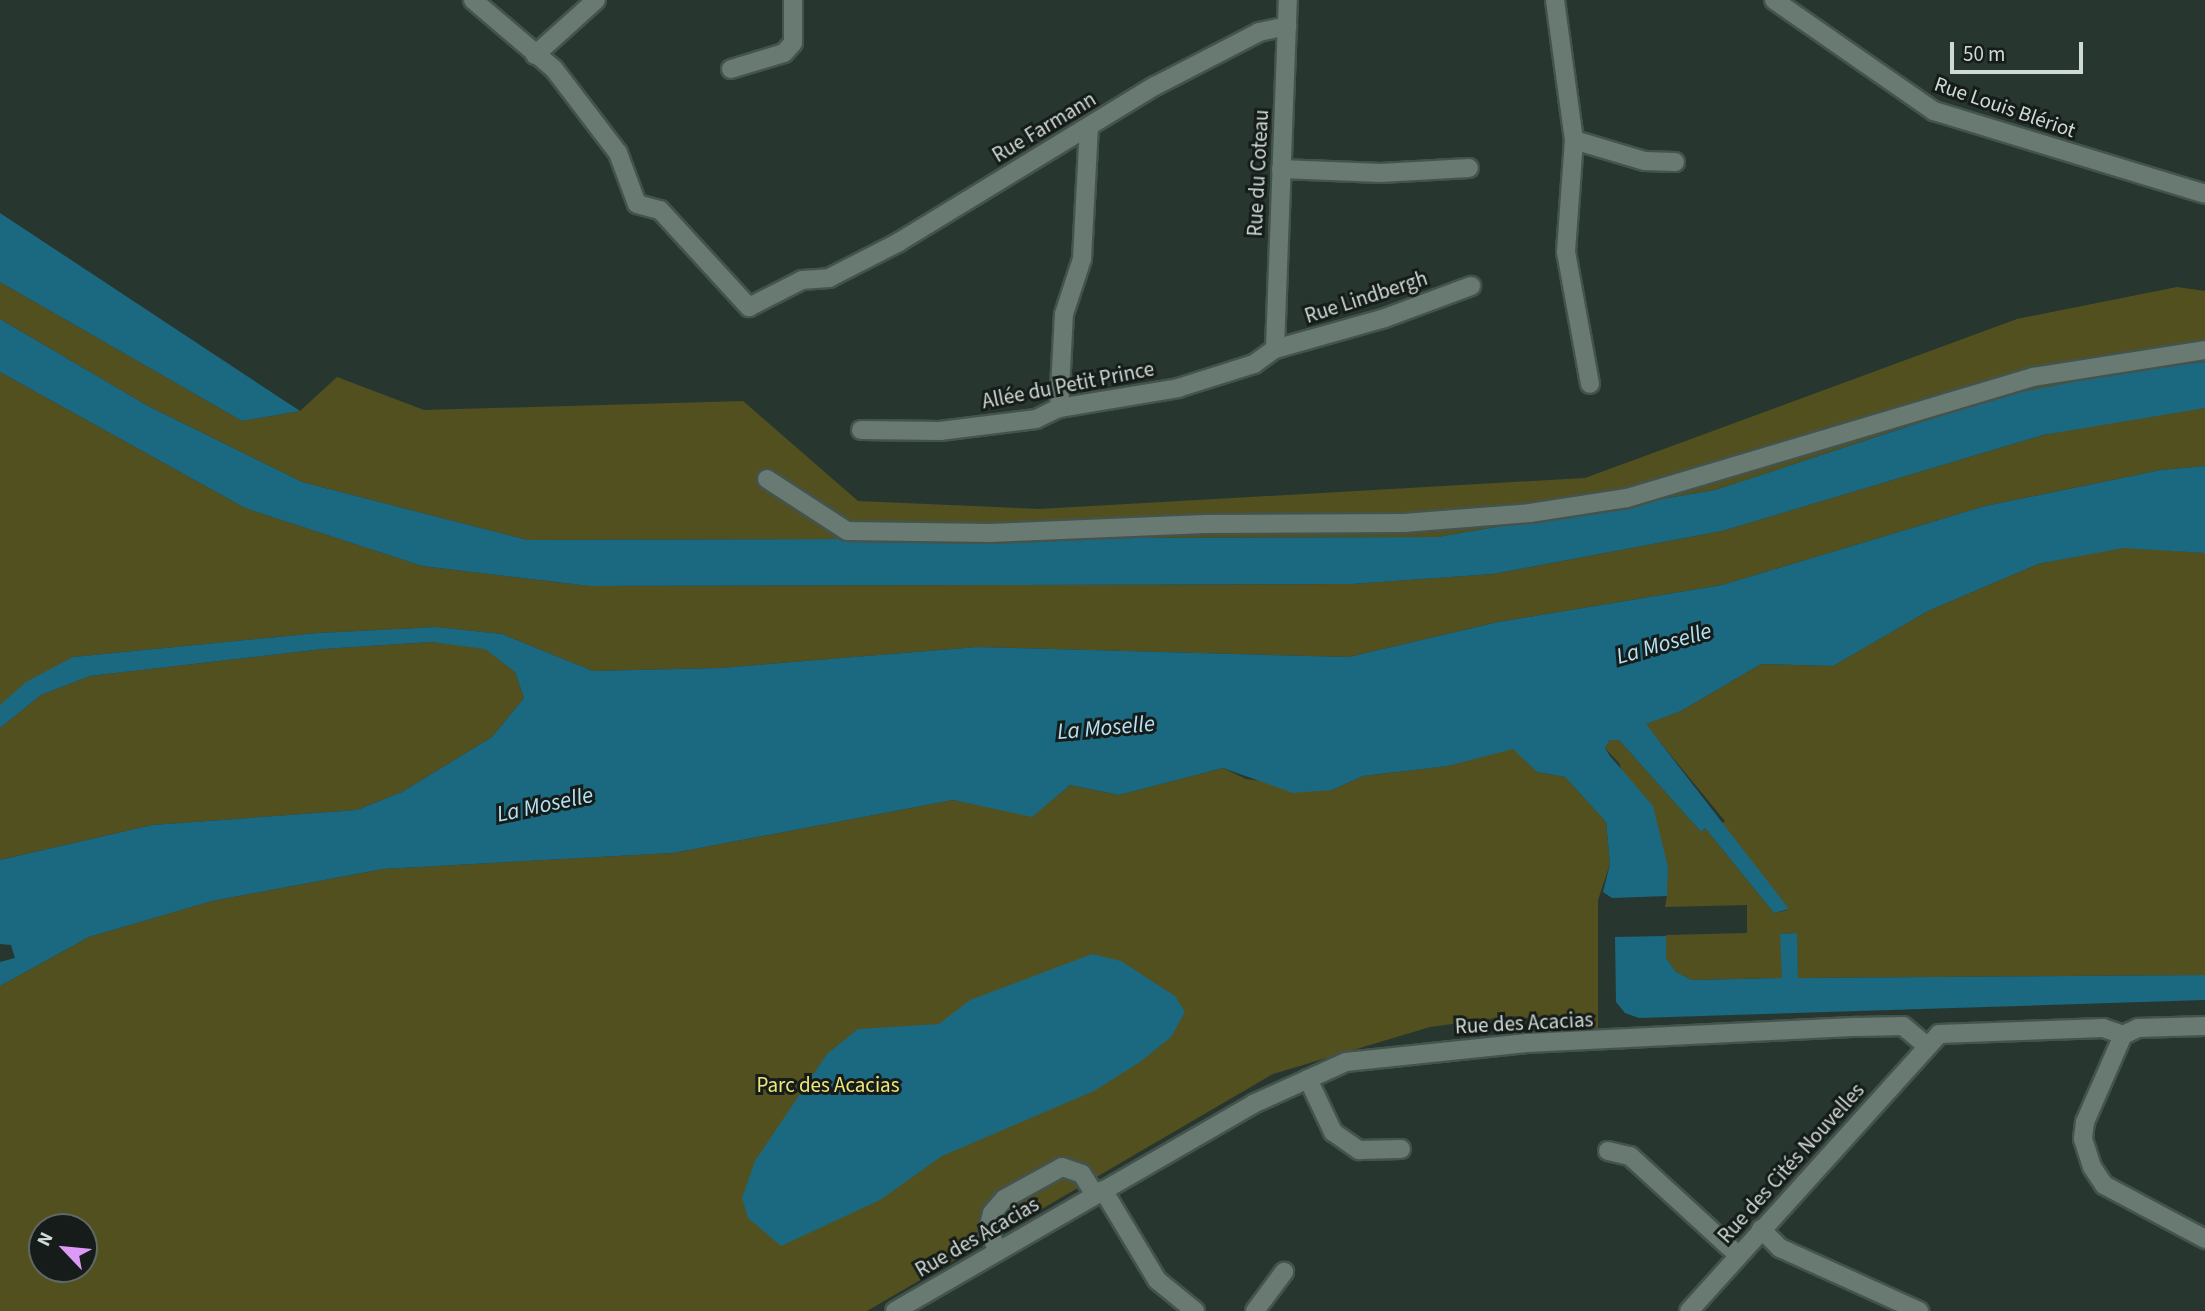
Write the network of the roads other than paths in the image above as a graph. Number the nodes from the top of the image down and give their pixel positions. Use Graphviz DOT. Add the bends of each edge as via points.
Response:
graph roads {
  1 [pos="473,0"];
  2 [pos="596,0"];
  3 [pos="793,0"];
  4 [pos="1289,0"];
  5 [pos="1555,0"];
  6 [pos="1774,0"];
  7 [pos="1287,26"];
  8 [pos="535,54"];
  9 [pos="731,69"];
  10 [pos="1089,127"];
  11 [pos="1574,140"];
  12 [pos="1675,162"];
  13 [pos="1469,168"];
  14 [pos="1281,169"];
  15 [pos="2205,194"];
  16 [pos="1471,286"];
  17 [pos="1275,349"];
  18 [pos="2205,350"];
  19 [pos="1590,384"];
  20 [pos="1059,408"];
  21 [pos="861,430"];
  22 [pos="767,479"];
  23 [pos="2205,1026"];
  24 [pos="2123,1035"];
  25 [pos="1927,1046"];
  26 [pos="1308,1079"];
  27 [pos="1401,1149"];
  28 [pos="1608,1152"];
  29 [pos="1099,1192"];
  30 [pos="1761,1229"];
  31 [pos="2205,1238"];
  32 [pos="998,1251"];
  33 [pos="1738,1255"];
  34 [pos="1284,1272"];
  35 [pos="895,1311"];
  36 [pos="1195,1311"];
  37 [pos="1255,1311"];
  38 [pos="1689,1311"];
  39 [pos="1919,1311"];
  1 -- 8 [label="street"];
  2 -- 8 [label="street"];
  3 -- 9 [label="street" via="793,43 784,53"];
  4 -- 7 [label="street, Rue du Coteau"];
  5 -- 11 [label="street"];
  6 -- 15 [label="street, Rue Louis Blériot" via="1934,111"];
  7 -- 10 [label="street, Rue Farmann" via="1259,32"];
  7 -- 14 [label="street, Rue du Coteau"];
  8 -- 10 [label="street, Rue Farmann" via="579,98 618,153 637,204 660,210 749,307 803,280 829,278 899,242"];
  10 -- 20 [label="street" via="1082,260 1064,314"];
  11 -- 12 [label="street" via="1645,161"];
  11 -- 19 [label="street" via="1566,252"];
  13 -- 14 [label="street" via="1381,173"];
  14 -- 17 [label="street, Rue du Coteau"];
  16 -- 17 [label="street, Rue Lindbergh" via="1385,318"];
  17 -- 20 [label="street, Allée du Petit Prince" via="1255,364 1178,388"];
  18 -- 22 [label="street" via="2033,377 1627,498 1530,513 1404,523 1205,524 990,533 847,531"];
  20 -- 21 [label="street, Allée du Petit Prince" via="1036,419 940,431"];
  23 -- 24 [label="street" via="2138,1028"];
  24 -- 25 [label="street" via="2103,1028 1957,1031 1939,1034"];
  24 -- 31 [label="street" via="2085,1122 2086,1153 2105,1185"];
  25 -- 26 [label="street, Rue des Acacias" via="1903,1027 1858,1027 1429,1051 1346,1062"];
  25 -- 30 [label="street, Rue des Cités Nouvelles"];
  26 -- 27 [label="street" via="1333,1132 1359,1150"];
  26 -- 29 [label="street, Rue des Acacias" via="1253,1104"];
  28 -- 33 [label="street" via="1630,1156"];
  29 -- 32 [label="street, Rue des Acacias"];
  29 -- 32 [label="street" via="1082,1174 1062,1167 1004,1199 992,1213 988,1230"];
  29 -- 36 [label="street" via="1157,1280"];
  30 -- 33 [label="street, Rue des Cités Nouvelles"];
  30 -- 39 [label="street" via="1780,1248"];
  32 -- 35 [label="street, Rue des Acacias"];
  33 -- 38 [label="street, Rue des Cités Nouvelles"];
  34 -- 37 [label="street"];
}
